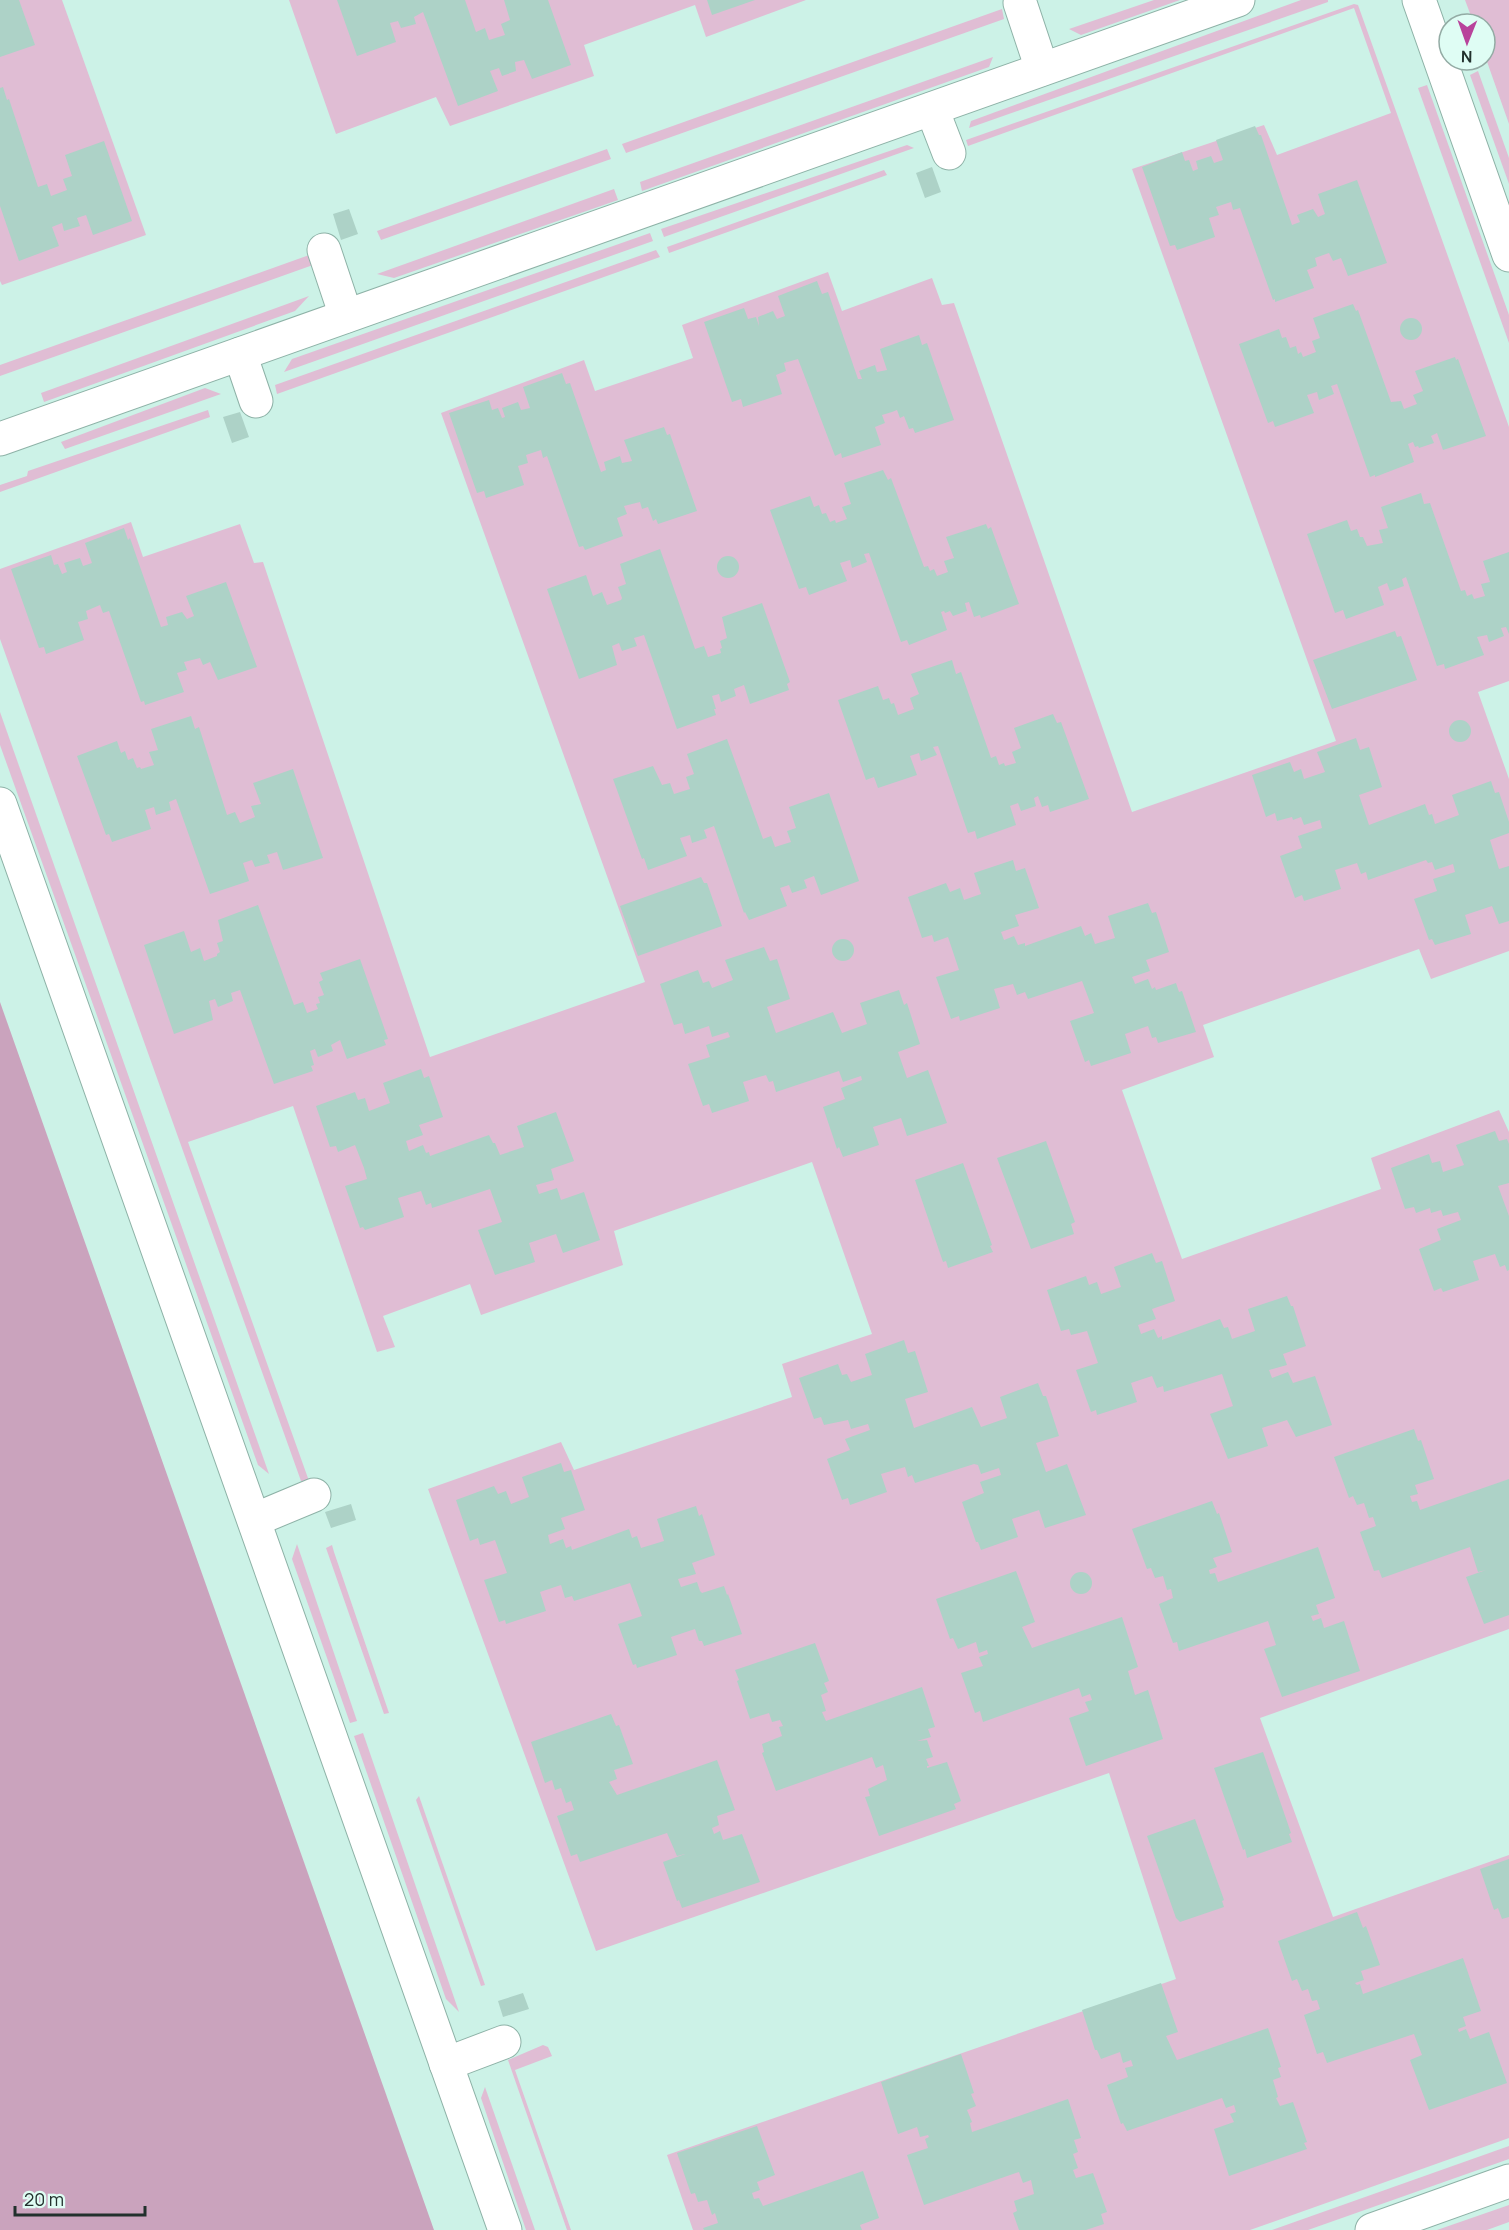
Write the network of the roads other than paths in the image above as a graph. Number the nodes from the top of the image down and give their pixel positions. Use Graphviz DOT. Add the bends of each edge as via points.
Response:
graph roads {
  1 [pos="1238,0"];
  2 [pos="1419,0"];
  3 [pos="1020,3"];
  4 [pos="1042,69"];
  5 [pos="932,109"];
  6 [pos="949,153"];
  7 [pos="324,250"];
  8 [pos="1509,255"];
  9 [pos="346,316"];
  10 [pos="240,354"];
  11 [pos="256,401"];
  12 [pos="0,439"];
  13 [pos="0,804"];
  14 [pos="315,1495"];
  15 [pos="254,1520"];
  16 [pos="504,2042"];
  17 [pos="446,2064"];
  18 [pos="1509,2181"];
  19 [pos="505,2230"];
  20 [pos="1372,2230"];
  1 -- 4 [label="street"];
  2 -- 8 [label="street"];
  3 -- 4 [label="street"];
  4 -- 5 [label="street"];
  5 -- 6 [label="street"];
  5 -- 9 [label="street"];
  7 -- 9 [label="street"];
  9 -- 10 [label="street"];
  10 -- 11 [label="street"];
  10 -- 12 [label="street"];
  13 -- 15 [label="street"];
  14 -- 15 [label="street"];
  15 -- 17 [label="street"];
  16 -- 17 [label="street"];
  17 -- 19 [label="street"];
  18 -- 20 [label="street"];
}
